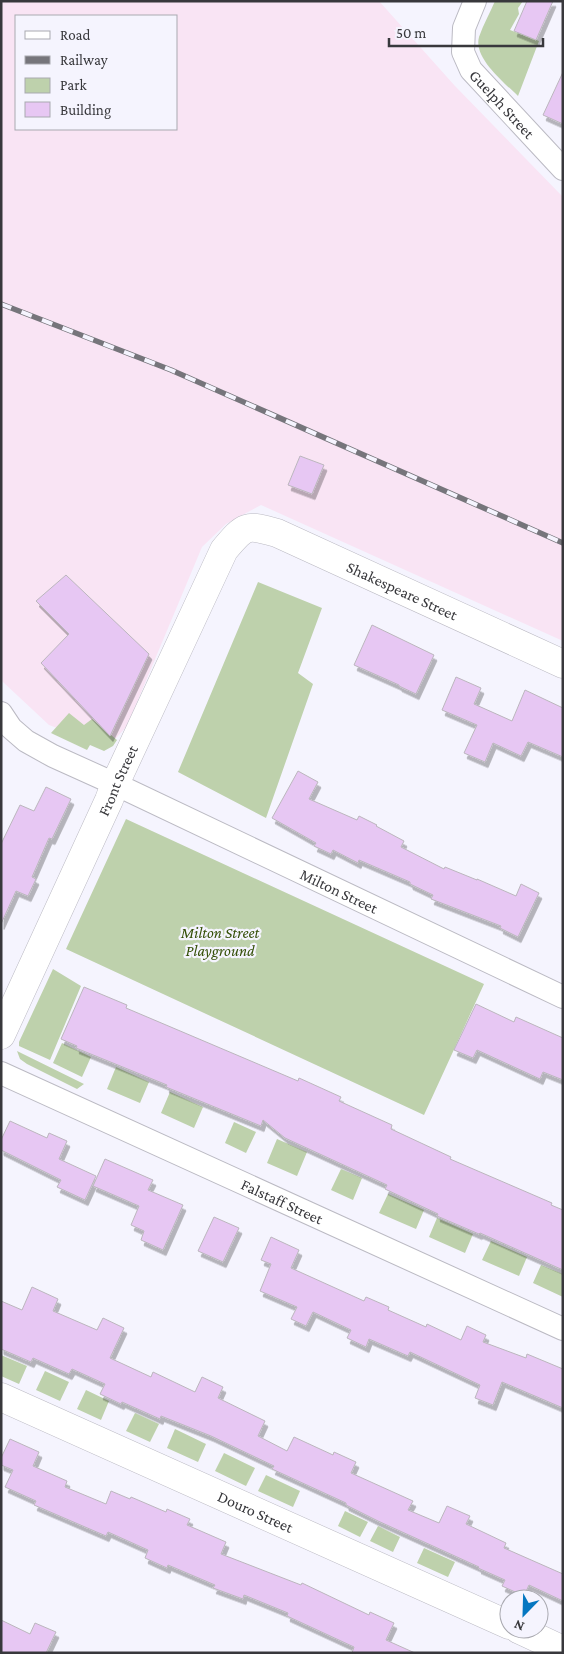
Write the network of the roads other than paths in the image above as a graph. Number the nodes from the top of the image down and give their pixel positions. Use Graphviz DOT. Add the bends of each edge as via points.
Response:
graph roads {
  1 [pos="475,1"];
  2 [pos="563,169"];
  3 [pos="240,531"];
  4 [pos="563,664"];
  5 [pos="1,713"];
  6 [pos="115,784"];
  7 [pos="563,997"];
  8 [pos="1,1035"];
  9 [pos="1,1074"];
  10 [pos="563,1329"];
  11 [pos="1,1397"];
  12 [pos="499,1621"];
  13 [pos="539,1639"];
  14 [pos="563,1650"];
  1 -- 2 [label="street, Guelph Street" via="464,28 463,52 471,70"];
  3 -- 4 [label="street, Shakespeare Street" via="255,526 277,533"];
  3 -- 6 [label="street, Front Street" via="224,550"];
  5 -- 6 [label="street, Milton Street" via="11,728 26,741"];
  6 -- 7 [label="street, Milton Street"];
  6 -- 8 [label="street, Front Street"];
  9 -- 10 [label="street, Falstaff Street"];
  11 -- 12 [label="street, Douro Street"];
  13 -- 14 [label="street"];
}
